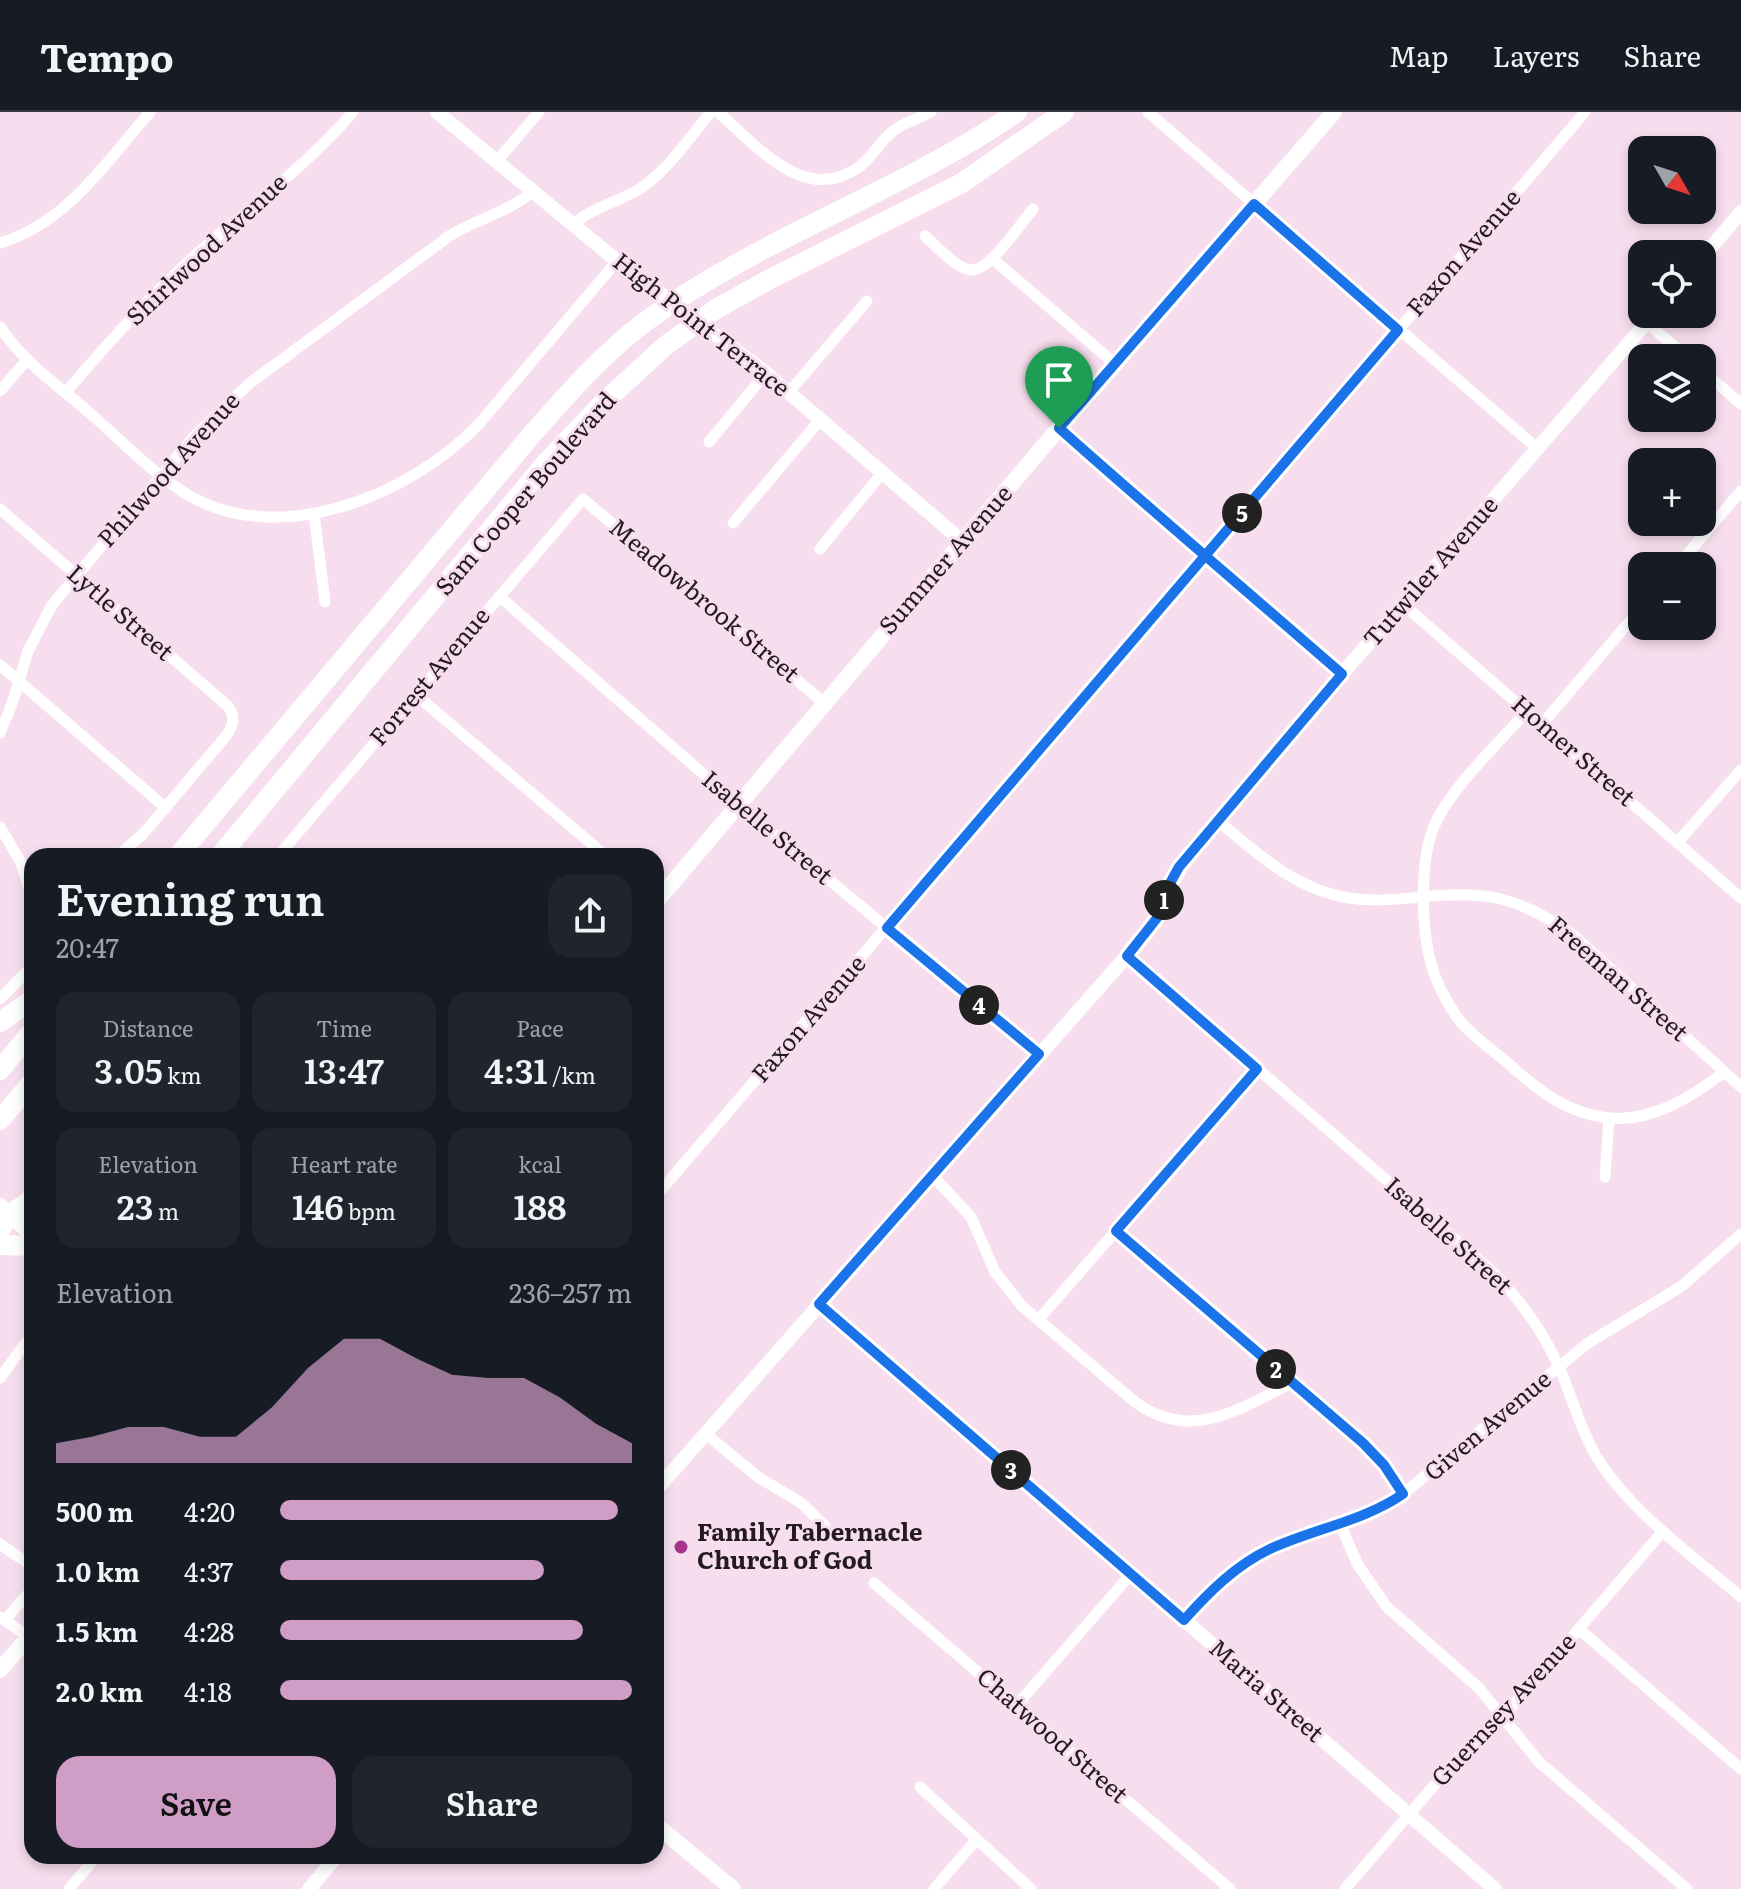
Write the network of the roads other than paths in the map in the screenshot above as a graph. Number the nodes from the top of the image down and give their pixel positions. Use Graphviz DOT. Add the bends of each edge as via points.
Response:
graph roads {
  1 [pos="150,112"];
  2 [pos="353,112"];
  3 [pos="437,112"];
  4 [pos="539,112"];
  5 [pos="711,112"];
  6 [pos="718,112"];
  7 [pos="931,112"];
  8 [pos="1009,112"];
  9 [pos="1017,112"];
  10 [pos="1064,112"];
  11 [pos="1080,112"];
  12 [pos="1148,112"];
  13 [pos="1334,112"];
  14 [pos="1585,112"];
  15 [pos="982,136"];
  16 [pos="496,162"];
  17 [pos="962,183"];
  18 [pos="532,192"];
  19 [pos="1254,204"];
  20 [pos="1033,209"];
  21 [pos="1741,212"];
  22 [pos="573,225"];
  23 [pos="925,236"];
  24 [pos="1716,241"];
  25 [pos="0,243"];
  26 [pos="993,259"];
  27 [pos="617,261"];
  28 [pos="867,301"];
  29 [pos="0,327"];
  30 [pos="1641,328"];
  31 [pos="1660,328"];
  32 [pos="1398,330"];
  33 [pos="1675,344"];
  34 [pos="26,361"];
  35 [pos="1114,363"];
  36 [pos="766,373"];
  37 [pos="1716,382"];
  38 [pos="0,391"];
  39 [pos="66,392"];
  40 [pos="789,392"];
  41 [pos="1741,404"];
  42 [pos="820,420"];
  43 [pos="1059,428"];
  44 [pos="709,442"];
  45 [pos="1538,449"];
  46 [pos="883,472"];
  47 [pos="161,476"];
  48 [pos="1741,491"];
  49 [pos="583,499"];
  50 [pos="0,509"];
  51 [pos="314,514"];
  52 [pos="733,523"];
  53 [pos="962,541"];
  54 [pos="820,549"];
  55 [pos="1689,552"];
  56 [pos="1205,556"];
  57 [pos="76,575"];
  58 [pos="499,596"];
  59 [pos="325,602"];
  60 [pos="1404,605"];
  61 [pos="1628,623"];
  62 [pos="0,665"];
  63 [pos="1342,674"];
  64 [pos="18,682"];
  65 [pos="415,694"];
  66 [pos="349,701"];
  67 [pos="824,703"];
  68 [pos="1527,711"];
  69 [pos="1543,723"];
  70 [pos="0,733"];
  71 [pos="1741,770"];
  72 [pos="739,805"];
  73 [pos="166,808"];
  74 [pos="1218,821"];
  75 [pos="0,827"];
  76 [pos="1677,843"];
  77 [pos="127,848"];
  78 [pos="185,848"];
  79 [pos="227,848"];
  80 [pos="236,848"];
  81 [pos="285,848"];
  82 [pos="597,848"];
  83 [pos="24,872"];
  84 [pos="664,892"];
  85 [pos="1425,896"];
  86 [pos="1741,898"];
  87 [pos="887,928"];
  88 [pos="1127,956"];
  89 [pos="24,974"];
  90 [pos="0,999"];
  91 [pos="24,1006"];
  92 [pos="0,1022"];
  93 [pos="24,1041"];
  94 [pos="1039,1054"];
  95 [pos="1257,1069"];
  96 [pos="0,1070"];
  97 [pos="1724,1072"];
  98 [pos="1741,1087"];
  99 [pos="24,1092"];
  100 [pos="1609,1118"];
  101 [pos="0,1120"];
  102 [pos="933,1176"];
  103 [pos="1605,1177"];
  104 [pos="664,1187"];
  105 [pos="24,1206"];
  106 [pos="3,1217"];
  107 [pos="24,1229"];
  108 [pos="1116,1231"];
  109 [pos="1741,1234"];
  110 [pos="0,1245"];
  111 [pos="24,1246"];
  112 [pos="819,1304"];
  113 [pos="1039,1319"];
  114 [pos="24,1345"];
  115 [pos="1559,1367"];
  116 [pos="0,1378"];
  117 [pos="1292,1383"];
  118 [pos="706,1434"];
  119 [pos="664,1481"];
  120 [pos="1403,1494"];
  121 [pos="1339,1522"];
  122 [pos="825,1526"];
  123 [pos="1663,1531"];
  124 [pos="0,1544"];
  125 [pos="24,1560"];
  126 [pos="1131,1574"];
  127 [pos="874,1583"];
  128 [pos="24,1597"];
  129 [pos="1741,1597"];
  130 [pos="3,1619"];
  131 [pos="1184,1620"];
  132 [pos="1579,1629"];
  133 [pos="24,1631"];
  134 [pos="24,1642"];
  135 [pos="0,1670"];
  136 [pos="1016,1706"];
  137 [pos="1503,1717"];
  138 [pos="1741,1769"];
  139 [pos="920,1787"];
  140 [pos="1408,1814"];
  141 [pos="664,1832"];
  142 [pos="977,1839"];
  143 [pos="90,1864"];
  144 [pos="330,1864"];
  145 [pos="69,1889"];
  146 [pos="309,1889"];
  147 [pos="733,1889"];
  148 [pos="934,1889"];
  149 [pos="1031,1889"];
  150 [pos="1230,1889"];
  151 [pos="1345,1889"];
  152 [pos="1495,1889"];
  153 [pos="1687,1889"];
  1 -- 25 [label="street" via="67,205"];
  2 -- 39 [label="street, Shirlwood Avenue" via="170,279"];
  3 -- 16 [label="street, High Point Terrace"];
  4 -- 16 [label="street"];
  5 -- 22 [label="street" via="648,182"];
  6 -- 7 [label="street" via="791,172 827,180 852,172 892,132"];
  8 -- 15 [label="highway"];
  9 -- 15 [label="highway, Sam Cooper Boulevard"];
  10 -- 17 [label="highway, Sam Cooper Boulevard"];
  11 -- 17 [label="highway"];
  12 -- 19 [label="street"];
  13 -- 19 [label="main road, Summer Avenue"];
  14 -- 32 [label="street, Faxon Avenue"];
  15 -- 78 [label="highway, Sam Cooper Boulevard" via="703,284 617,346 528,439"];
  16 -- 18 [label="street, High Point Terrace"];
  17 -- 66 [label="highway, Sam Cooper Boulevard" via="770,279 665,346 545,464"];
  18 -- 22 [label="street, High Point Terrace"];
  18 -- 47 [label="street, Philwood Avenue" via="507,210 448,237 250,383"];
  19 -- 32 [label="street"];
  19 -- 35 [label="main road, Summer Avenue"];
  20 -- 26 [label="street"];
  21 -- 24 [label="street"];
  22 -- 27 [label="street, High Point Terrace"];
  23 -- 26 [label="street" via="969,270 981,269"];
  26 -- 35 [label="street"];
  27 -- 36 [label="street, High Point Terrace"];
  27 -- 51 [label="street" via="457,446 390,488"];
  28 -- 40 [label="street"];
  29 -- 34 [label="street"];
  30 -- 45 [label="street, Tutwiler Avenue"];
  31 -- 33 [label="street"];
  32 -- 45 [label="street"];
  32 -- 56 [label="street, Faxon Avenue"];
  34 -- 38 [label="street"];
  34 -- 39 [label="street"];
  35 -- 43 [label="main road, Summer Avenue"];
  36 -- 40 [label="street, High Point Terrace"];
  36 -- 44 [label="street"];
  37 -- 41 [label="street"];
  39 -- 47 [label="street"];
  40 -- 42 [label="street, High Point Terrace"];
  42 -- 46 [label="street, High Point Terrace"];
  42 -- 52 [label="street"];
  43 -- 53 [label="main road, Summer Avenue"];
  43 -- 56 [label="street"];
  45 -- 60 [label="street, Tutwiler Avenue"];
  46 -- 53 [label="street, High Point Terrace"];
  46 -- 54 [label="street"];
  47 -- 51 [label="street" via="185,494 229,511"];
  47 -- 57 [label="street, Philwood Avenue"];
  48 -- 55 [label="street"];
  49 -- 58 [label="street, Forrest Avenue"];
  49 -- 67 [label="street, Meadowbrook Street"];
  50 -- 57 [label="street, Lytle Street"];
  51 -- 59 [label="street"];
  53 -- 67 [label="main road, Summer Avenue"];
  56 -- 63 [label="street"];
  56 -- 87 [label="street, Faxon Avenue"];
  57 -- 64 [label="street, Philwood Avenue" via="38,629"];
  57 -- 73 [label="street, Lytle Street" via="228,706 233,720 226,736"];
  58 -- 65 [label="street, Forrest Avenue"];
  58 -- 72 [label="street, Isabelle Street"];
  60 -- 63 [label="street, Tutwiler Avenue"];
  60 -- 68 [label="street, Homer Street"];
  61 -- 69 [label="street"];
  62 -- 64 [label="street"];
  63 -- 74 [label="street, Tutwiler Avenue"];
  64 -- 70 [label="street, Philwood Avenue"];
  64 -- 73 [label="street"];
  65 -- 81 [label="street, Forrest Avenue"];
  65 -- 82 [label="street"];
  66 -- 79 [label="highway, Sam Cooper Boulevard"];
  66 -- 80 [label="highway"];
  67 -- 72 [label="main road, Summer Avenue"];
  68 -- 69 [label="street, Homer Street"];
  68 -- 85 [label="street" via="1454,795 1434,828 1425,862"];
  69 -- 76 [label="street, Homer Street"];
  71 -- 76 [label="street"];
  72 -- 84 [label="main road, Summer Avenue"];
  72 -- 87 [label="street, Isabelle Street"];
  73 -- 77 [label="street"];
  74 -- 85 [label="street, Freeman Street" via="1304,885 1380,901"];
  74 -- 88 [label="street, Tutwiler Avenue" via="1173,876 1157,918"];
  75 -- 83 [label="street"];
  76 -- 86 [label="street, Homer Street"];
  85 -- 97 [label="street, Freeman Street" via="1506,899 1541,913 1572,934"];
  85 -- 100 [label="street" via="1434,975 1460,1021 1541,1094 1572,1110"];
  87 -- 94 [label="street, Isabelle Street"];
  87 -- 104 [label="street, Faxon Avenue"];
  88 -- 94 [label="street, Tutwiler Avenue"];
  88 -- 95 [label="street, Isabelle Street"];
  89 -- 90 [label="street"];
  91 -- 92 [label="highway"];
  93 -- 96 [label="highway"];
  94 -- 102 [label="street, Tutwiler Avenue"];
  95 -- 108 [label="street"];
  95 -- 115 [label="street, Isabelle Street" via="1495,1274 1532,1316"];
  97 -- 98 [label="street, Freeman Street"];
  97 -- 100 [label="street" via="1668,1107 1638,1117"];
  99 -- 101 [label="highway"];
  100 -- 103 [label="street"];
  102 -- 112 [label="street, Tutwiler Avenue"];
  102 -- 113 [label="street" via="971,1217 985,1254 1008,1290"];
  105 -- 106 [label="highway"];
  106 -- 107 [label="main road"];
  108 -- 113 [label="street"];
  108 -- 117 [label="street"];
  109 -- 115 [label="street, Given Avenue" via="1682,1286 1588,1343"];
  110 -- 111 [label="highway"];
  112 -- 118 [label="street, Tutwiler Avenue"];
  112 -- 126 [label="street, Maria Street"];
  113 -- 117 [label="street" via="1135,1402 1165,1419 1207,1421"];
  114 -- 116 [label="street"];
  115 -- 120 [label="street, Given Avenue"];
  115 -- 123 [label="street, Isabelle Street" via="1596,1456"];
  117 -- 120 [label="street" via="1374,1454"];
  118 -- 119 [label="street, Tutwiler Avenue"];
  118 -- 122 [label="street"];
  120 -- 121 [label="street, Given Avenue"];
  121 -- 131 [label="street, Given Avenue" via="1254,1558"];
  121 -- 137 [label="street" via="1358,1565 1387,1607 1471,1680"];
  123 -- 129 [label="street, Isabelle Street"];
  123 -- 132 [label="street, Guernsey Avenue"];
  124 -- 125 [label="street"];
  126 -- 131 [label="street, Maria Street"];
  126 -- 136 [label="street"];
  127 -- 136 [label="street, Chatwood Street"];
  128 -- 130 [label="street"];
  130 -- 133 [label="street"];
  131 -- 140 [label="street, Maria Street"];
  132 -- 137 [label="street, Guernsey Avenue"];
  132 -- 138 [label="street"];
  134 -- 135 [label="main road"];
  136 -- 150 [label="street, Chatwood Street"];
  137 -- 140 [label="street, Guernsey Avenue" via="1461,1754"];
  137 -- 153 [label="street" via="1539,1762"];
  139 -- 142 [label="street"];
  140 -- 151 [label="street, Guernsey Avenue"];
  140 -- 152 [label="street, Maria Street"];
  141 -- 147 [label="main road"];
  142 -- 148 [label="street"];
  142 -- 149 [label="street"];
  143 -- 145 [label="street"];
  144 -- 146 [label="street"];
}
